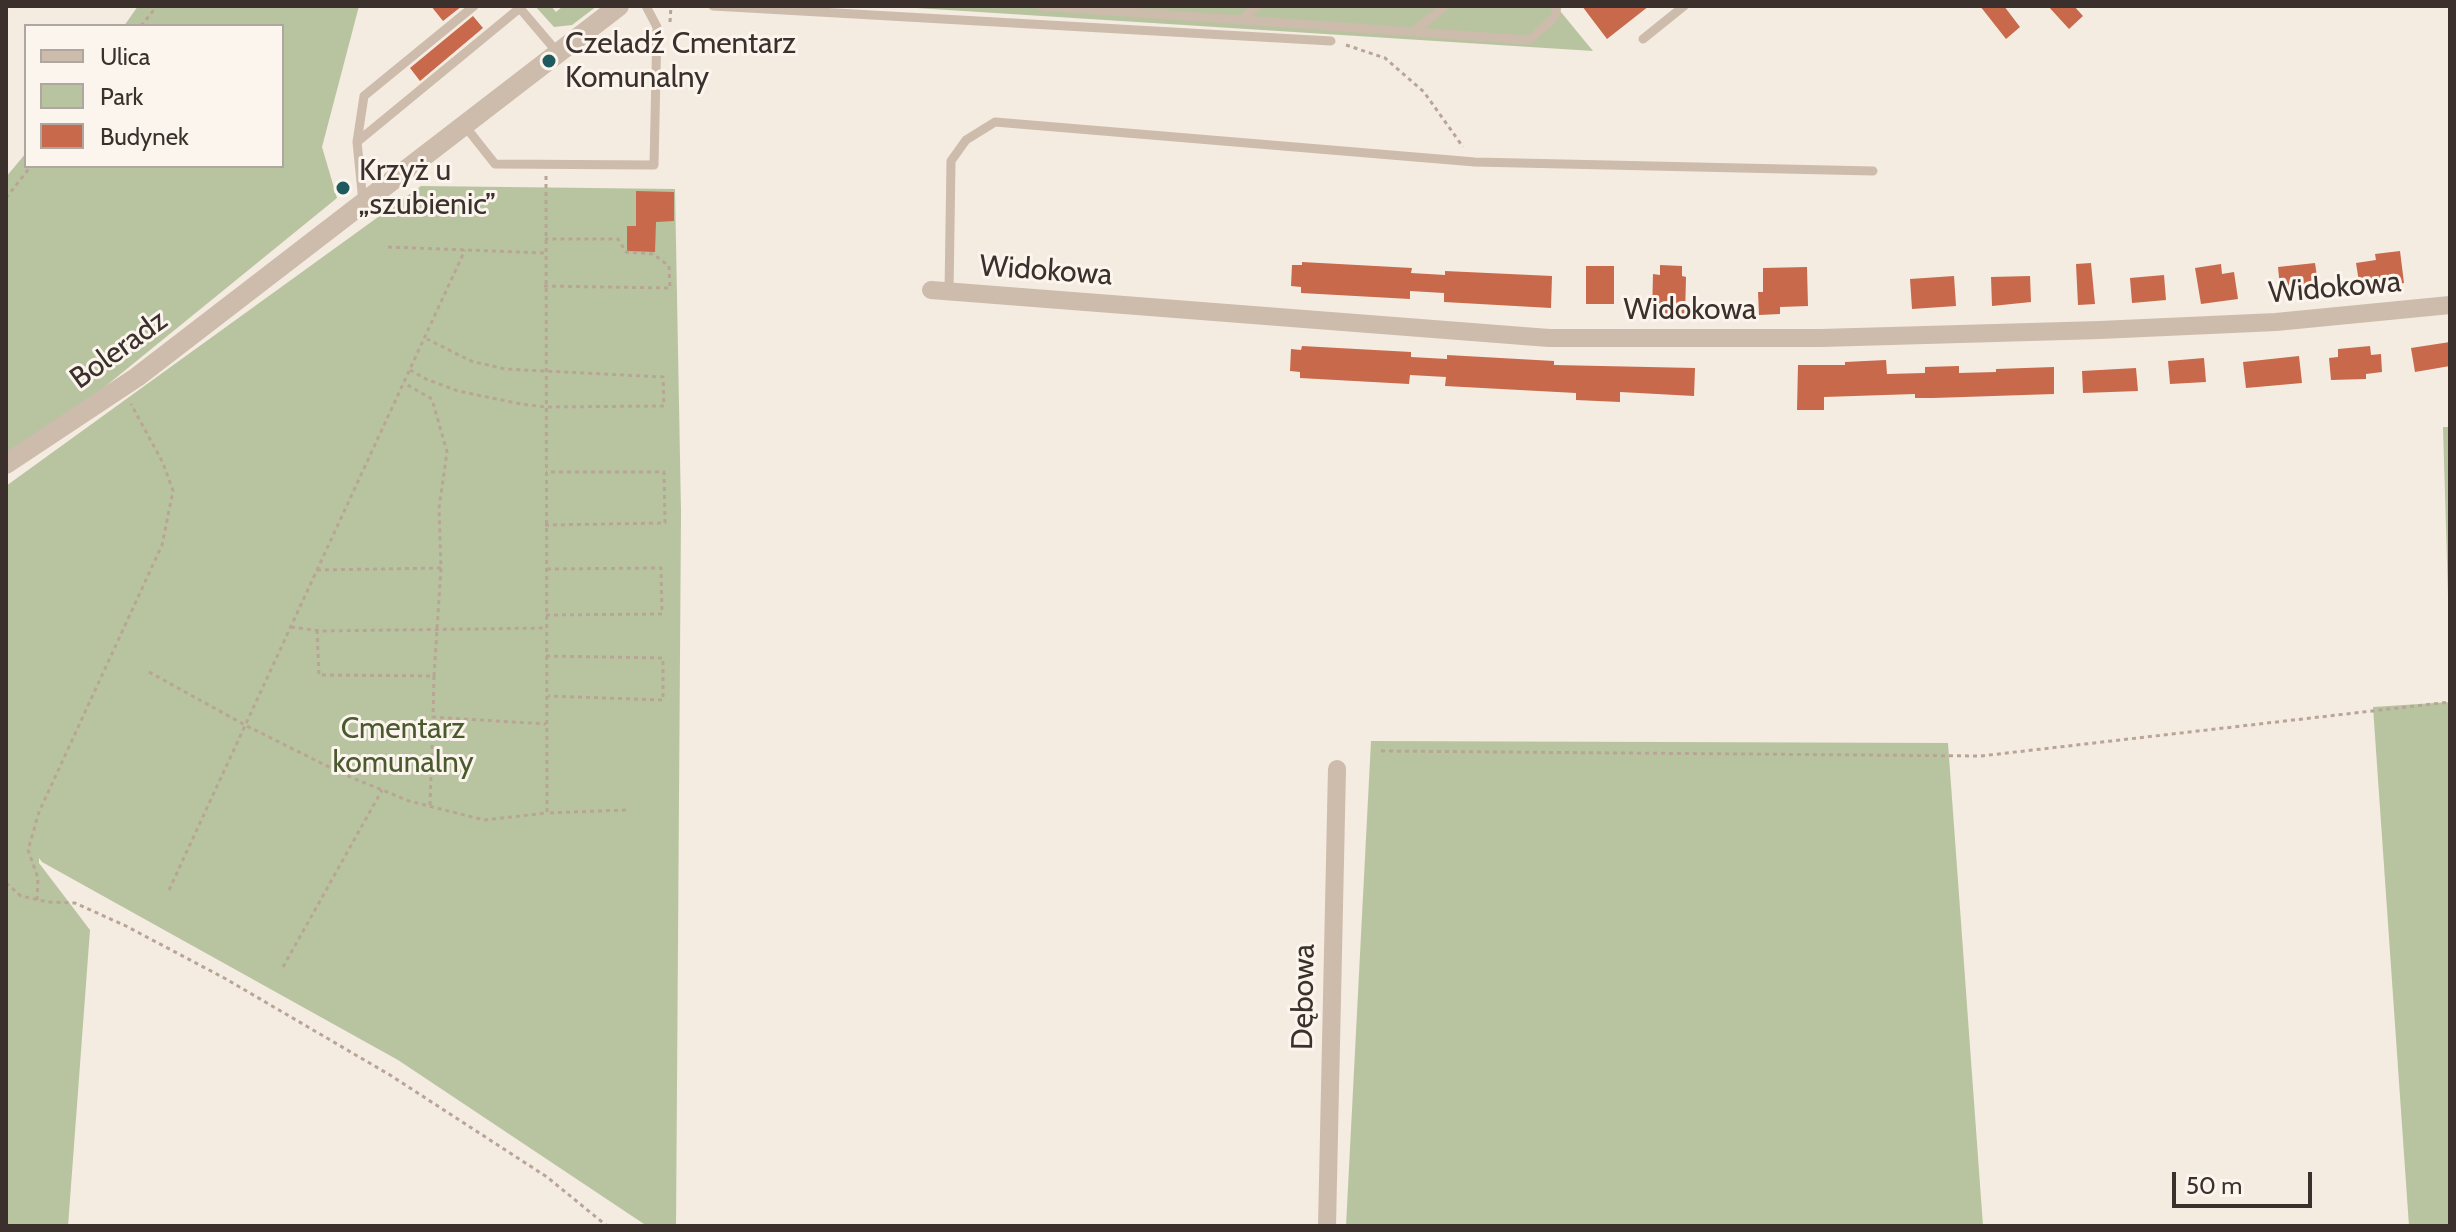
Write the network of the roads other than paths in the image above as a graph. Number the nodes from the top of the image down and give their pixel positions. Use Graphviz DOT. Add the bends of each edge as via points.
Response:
graph roads {
  1 [pos="474,6"];
  2 [pos="619,6"];
  3 [pos="659,6"];
  4 [pos="713,6"];
  5 [pos="1040,6"];
  6 [pos="1257,6"];
  7 [pos="1445,6"];
  8 [pos="1557,6"];
  9 [pos="1684,6"];
  10 [pos="519,7"];
  11 [pos="1076,7"];
  12 [pos="647,9"];
  13 [pos="1241,20"];
  14 [pos="1413,32"];
  15 [pos="1643,39"];
  16 [pos="1331,41"];
  17 [pos="558,53"];
  18 [pos="465,126"];
  19 [pos="357,142"];
  20 [pos="1873,171"];
  21 [pos="363,205"];
  22 [pos="940,291"];
  23 [pos="2450,305"];
  24 [pos="6,464"];
  25 [pos="1337,769"];
  26 [pos="1327,1226"];
  1 -- 19 [label="lane" via="364,96"];
  2 -- 17 [label="street, Boleradz"];
  3 -- 12 [label="lane"];
  4 -- 16 [label="lane"];
  5 -- 11 [label="lane"];
  6 -- 13 [label="lane"];
  7 -- 14 [label="lane"];
  8 -- 14 [label="lane" via="1555,17 1529,40"];
  9 -- 15 [label="lane"];
  10 -- 17 [label="lane"];
  10 -- 19 [label="lane"];
  11 -- 13 [label="lane"];
  12 -- 18 [label="lane" via="657,27 654,165 495,164"];
  13 -- 14 [label="lane"];
  17 -- 18 [label="street, Boleradz"];
  18 -- 21 [label="street, Boleradz"];
  19 -- 21 [label="lane"];
  20 -- 22 [label="lane" via="1475,162 995,122 966,140 951,161"];
  21 -- 24 [label="street, Boleradz" via="122,387"];
  22 -- 23 [label="street, Widokowa" via="1549,338 2100,330 2276,322"];
  25 -- 26 [label="street, Dębowa"];
}
